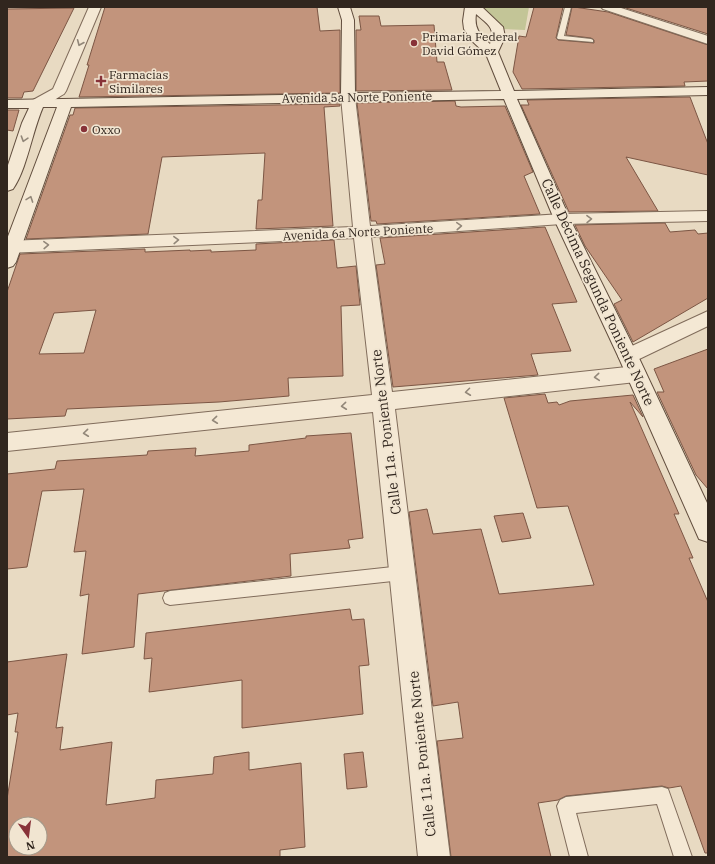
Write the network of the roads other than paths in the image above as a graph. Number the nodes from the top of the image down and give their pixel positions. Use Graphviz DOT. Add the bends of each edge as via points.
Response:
graph roads {
  1 [pos="95,7"];
  2 [pos="344,7"];
  3 [pos="471,7"];
  4 [pos="476,7"];
  5 [pos="568,7"];
  6 [pos="607,7"];
  7 [pos="708,40"];
  8 [pos="591,41"];
  9 [pos="492,52"];
  10 [pos="707,93"];
  11 [pos="509,95"];
  12 [pos="62,97"];
  13 [pos="348,97"];
  14 [pos="38,103"];
  15 [pos="7,104"];
  16 [pos="7,186"];
  17 [pos="708,216"];
  18 [pos="562,219"];
  19 [pos="362,232"];
  20 [pos="9,252"];
  21 [pos="708,318"];
  22 [pos="632,365"];
  23 [pos="383,402"];
  24 [pos="7,442"];
  25 [pos="708,531"];
  26 [pos="402,573"];
  27 [pos="170,598"];
  28 [pos="434,857"];
  29 [pos="578,857"];
  30 [pos="683,857"];
  1 -- 12 [label="street, one-way"];
  2 -- 13 [label="street, Calle 11a. Poniente Norte" via="348,20"];
  3 -- 9 [label="street, Calle Décima Segunda Poniente Norte" via="470,29"];
  4 -- 9 [label="street" via="497,28 498,37"];
  5 -- 8 [label="lane" via="560,38"];
  6 -- 7 [label="street"];
  9 -- 11 [label="street, Calle Décima Segunda Poniente Norte"];
  10 -- 11 [label="street, Avenida 5a Norte Poniente"];
  11 -- 13 [label="street, Avenida 5a Norte Poniente"];
  11 -- 18 [label="street, Calle Décima Segunda Poniente Norte"];
  12 -- 13 [label="street, Avenida 5a Norte Poniente"];
  12 -- 14 [label="street, Avenida 5a Norte Poniente"];
  20 -- 12 [label="street, one-way"];
  13 -- 19 [label="street, Calle 11a. Poniente Norte"];
  14 -- 15 [label="street, Avenida 5a Norte Poniente"];
  14 -- 16 [label="street, one-way"];
  18 -- 17 [label="street, Avenida 6a Norte Poniente, one-way"];
  19 -- 18 [label="street, Avenida 6a Norte Poniente, one-way"];
  18 -- 22 [label="street, Calle Décima Segunda Poniente Norte"];
  20 -- 19 [label="street, Avenida 6a Norte Poniente, one-way"];
  19 -- 23 [label="street, Calle 11a. Poniente Norte"];
  21 -- 22 [label="street"];
  22 -- 23 [label="street, one-way"];
  22 -- 25 [label="street, Calle Décima Segunda Poniente Norte"];
  23 -- 24 [label="street, one-way"];
  23 -- 26 [label="street, Calle 11a. Poniente Norte"];
  26 -- 27 [label="lane"];
  26 -- 28 [label="street, Calle 11a. Poniente Norte"];
  29 -- 30 [label="lane" via="566,806 662,795"];
}
